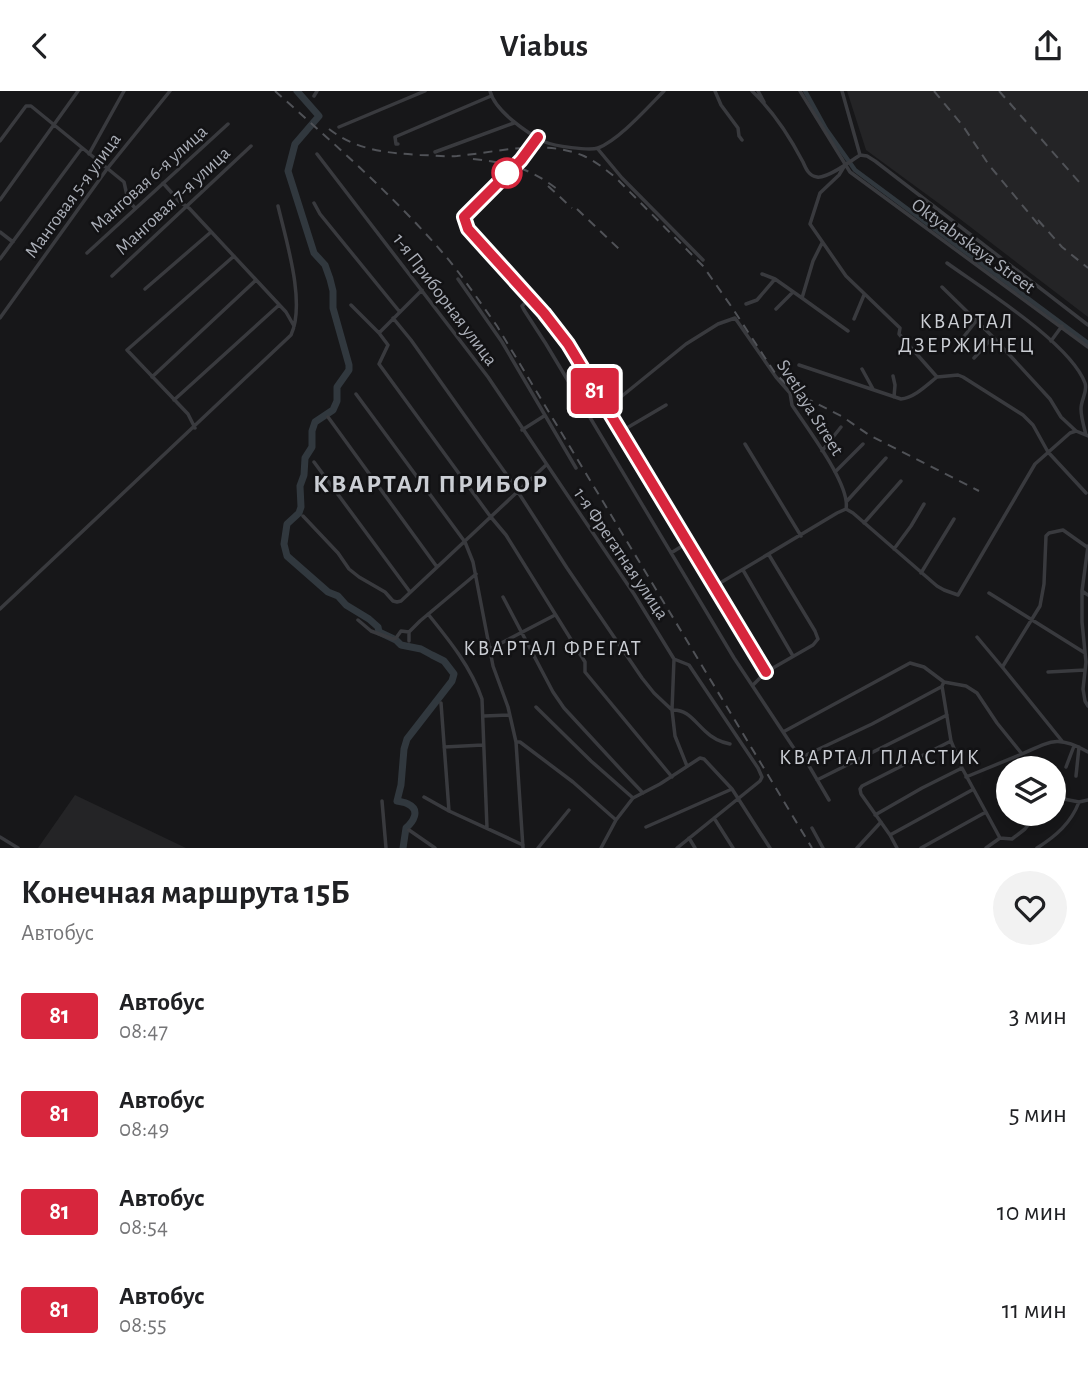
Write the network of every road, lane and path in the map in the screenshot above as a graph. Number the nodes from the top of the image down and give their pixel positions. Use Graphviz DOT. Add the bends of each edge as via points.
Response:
graph roads {
  1 [pos="78,91"];
  2 [pos="124,91"];
  3 [pos="170,91"];
  4 [pos="317,91"];
  5 [pos="425,91"];
  6 [pos="664,91"];
  7 [pos="715,91"];
  8 [pos="751,91"];
  9 [pos="758,91"];
  10 [pos="800,91"];
  11 [pos="842,91"];
  12 [pos="491,94"];
  13 [pos="314,96"];
  14 [pos="765,103"];
  15 [pos="514,123"];
  16 [pos="228,124"];
  17 [pos="54,125"];
  18 [pos="339,127"];
  19 [pos="538,137"];
  20 [pos="742,140"];
  21 [pos="0,141"];
  22 [pos="398,144"];
  23 [pos="251,146"];
  24 [pos="82,148"];
  25 [pos="597,148"];
  26 [pos="435,152"];
  27 [pos="89,154"];
  28 [pos="317,154"];
  29 [pos="860,155"];
  30 [pos="845,165"];
  31 [pos="107,169"];
  32 [pos="163,183"];
  33 [pos="0,200"];
  34 [pos="314,203"];
  35 [pos="186,206"];
  36 [pos="278,206"];
  37 [pos="135,208"];
  38 [pos="0,232"];
  39 [pos="211,232"];
  40 [pos="13,241"];
  41 [pos="821,243"];
  42 [pos="87,253"];
  43 [pos="234,256"];
  44 [pos="0,259"];
  45 [pos="702,260"];
  46 [pos="947,263"];
  47 [pos="762,274"];
  48 [pos="112,276"];
  49 [pos="458,279"];
  50 [pos="775,279"];
  51 [pos="256,280"];
  52 [pos="942,287"];
  53 [pos="145,289"];
  54 [pos="422,289"];
  55 [pos="793,292"];
  56 [pos="864,295"];
  57 [pos="530,298"];
  58 [pos="802,298"];
  59 [pos="746,304"];
  60 [pos="279,305"];
  61 [pos="351,305"];
  62 [pos="776,309"];
  63 [pos="399,311"];
  64 [pos="0,318"];
  65 [pos="393,318"];
  66 [pos="854,319"];
  67 [pos="976,321"];
  68 [pos="1088,325"];
  69 [pos="1062,326"];
  70 [pos="295,328"];
  71 [pos="848,331"];
  72 [pos="379,333"];
  73 [pos="993,337"];
  74 [pos="962,339"];
  75 [pos="1051,341"];
  76 [pos="1088,347"];
  77 [pos="974,358"];
  78 [pos="799,365"];
  79 [pos="863,369"];
  80 [pos="893,376"];
  81 [pos="152,377"];
  82 [pos="937,377"];
  83 [pos="874,390"];
  84 [pos="356,394"];
  85 [pos="894,397"];
  86 [pos="174,400"];
  87 [pos="666,405"];
  88 [pos="606,409"];
  89 [pos="545,416"];
  90 [pos="328,417"];
  91 [pos="195,428"];
  92 [pos="841,428"];
  93 [pos="522,430"];
  94 [pos="1076,431"];
  95 [pos="620,432"];
  96 [pos="1087,435"];
  97 [pos="745,444"];
  98 [pos="863,444"];
  99 [pos="821,451"];
  100 [pos="1048,452"];
  101 [pos="886,458"];
  102 [pos="314,463"];
  103 [pos="546,465"];
  104 [pos="576,467"];
  105 [pos="835,472"];
  106 [pos="901,481"];
  107 [pos="517,491"];
  108 [pos="1086,493"];
  109 [pos="848,501"];
  110 [pos="924,504"];
  111 [pos="846,509"];
  112 [pos="303,516"];
  113 [pos="490,516"];
  114 [pos="954,519"];
  115 [pos="864,523"];
  116 [pos="801,536"];
  117 [pos="465,542"];
  118 [pos="687,543"];
  119 [pos="1087,546"];
  120 [pos="894,549"];
  121 [pos="671,553"];
  122 [pos="769,555"];
  123 [pos="437,566"];
  124 [pos="743,570"];
  125 [pos="921,573"];
  126 [pos="476,574"];
  127 [pos="715,586"];
  128 [pos="1082,591"];
  129 [pos="410,592"];
  130 [pos="989,593"];
  131 [pos="1088,595"];
  132 [pos="503,597"];
  133 [pos="0,609"];
  134 [pos="428,614"];
  135 [pos="555,615"];
  136 [pos="358,620"];
  137 [pos="1032,620"];
  138 [pos="410,632"];
  139 [pos="522,632"];
  140 [pos="977,637"];
  141 [pos="409,641"];
  142 [pos="490,649"];
  143 [pos="1085,653"];
  144 [pos="793,656"];
  145 [pos="674,659"];
  146 [pos="1003,668"];
  147 [pos="1085,670"];
  148 [pos="766,672"];
  149 [pos="1048,672"];
  150 [pos="943,684"];
  151 [pos="753,685"];
  152 [pos="441,703"];
  153 [pos="1088,706"];
  154 [pos="536,707"];
  155 [pos="672,710"];
  156 [pos="510,715"];
  157 [pos="947,715"];
  158 [pos="484,716"];
  159 [pos="783,732"];
  160 [pos="951,741"];
  161 [pos="516,742"];
  162 [pos="1063,742"];
  163 [pos="730,744"];
  164 [pos="483,745"];
  165 [pos="444,747"];
  166 [pos="1077,747"];
  167 [pos="1088,752"];
  168 [pos="1022,754"];
  169 [pos="802,757"];
  170 [pos="687,766"];
  171 [pos="1066,767"];
  172 [pos="961,768"];
  173 [pos="672,776"];
  174 [pos="1076,776"];
  175 [pos="966,778"];
  176 [pos="817,780"];
  177 [pos="732,789"];
  178 [pos="972,790"];
  179 [pos="643,793"];
  180 [pos="424,797"];
  181 [pos="633,798"];
  182 [pos="738,798"];
  183 [pos="1066,799"];
  184 [pos="829,800"];
  185 [pos="1088,800"];
  186 [pos="382,801"];
  187 [pos="1079,802"];
  188 [pos="569,810"];
  189 [pos="449,811"];
  190 [pos="986,812"];
  191 [pos="875,815"];
  192 [pos="714,818"];
  193 [pos="616,820"];
  194 [pos="881,822"];
  195 [pos="1027,826"];
  196 [pos="487,828"];
  197 [pos="646,828"];
  198 [pos="812,828"];
  199 [pos="410,830"];
  200 [pos="890,835"];
  201 [pos="0,837"];
  202 [pos="689,838"];
  203 [pos="1000,838"];
  204 [pos="1010,839"];
  205 [pos="523,847"];
  206 [pos="18,848"];
  207 [pos="386,848"];
  208 [pos="435,848"];
  209 [pos="538,848"];
  210 [pos="601,848"];
  211 [pos="677,848"];
  212 [pos="695,848"];
  213 [pos="733,848"];
  214 [pos="770,848"];
  215 [pos="823,848"];
  216 [pos="857,848"];
  217 [pos="897,848"];
  218 [pos="921,848"];
  219 [pos="986,848"];
  220 [pos="1007,848"];
  221 [pos="1037,848"];
  1 -- 17 [label="street"];
  2 -- 27 [label="street"];
  3 -- 31 [label="street, Манговая 5-я улица"];
  4 -- 13 [label="street"];
  5 -- 18 [label="street"];
  6 -- 25 [label="street" via="616,137"];
  7 -- 20 [label="street"];
  8 -- 14 [label="street"];
  9 -- 14 [label="street"];
  10 -- 30 [label="street, Oktyabrskaya Street"];
  11 -- 29 [label="street"];
  12 -- 15 [label="street"];
  12 -- 22 [label="street" via="395,137"];
  14 -- 30 [label="street" via="814,177"];
  15 -- 19 [label="street"];
  15 -- 26 [label="street"];
  16 -- 32 [label="street, Манговая 6-я улица"];
  17 -- 21 [label="street" via="26,106"];
  17 -- 24 [label="street"];
  17 -- 33 [label="street"];
  19 -- 25 [label="street" via="546,143"];
  19 -- 57 [label="street" via="464,217 468,229"];
  23 -- 35 [label="street, Манговая 7-я улица"];
  24 -- 27 [label="street"];
  24 -- 40 [label="street"];
  25 -- 45 [label="street"];
  27 -- 31 [label="street"];
  28 -- 54 [label="street, 1-я Приборная улица"];
  29 -- 30 [label="street"];
  29 -- 68 [label="street" via="875,161"];
  30 -- 41 [label="street" via="820,193 810,220"];
  30 -- 69 [label="street, Oktyabrskaya Street"];
  31 -- 37 [label="street" via="124,181"];
  31 -- 64 [label="street, Манговая 5-я улица"];
  32 -- 35 [label="street"];
  32 -- 37 [label="street, Манговая 6-я улица"];
  34 -- 63 [label="street"];
  35 -- 39 [label="street"];
  35 -- 48 [label="street, Манговая 7-я улица"];
  36 -- 70 [label="street" via="297,299"];
  37 -- 42 [label="street, Манговая 6-я улица"];
  38 -- 40 [label="street"];
  39 -- 43 [label="street"];
  39 -- 53 [label="street"];
  40 -- 44 [label="street"];
  41 -- 56 [label="street"];
  41 -- 58 [label="street"];
  43 -- 51 [label="street"];
  43 -- 81 [label="street" via="128,350"];
  46 -- 75 [label="street"];
  47 -- 50 [label="street"];
  49 -- 89 [label="street"];
  50 -- 55 [label="street"];
  50 -- 59 [label="street" via="757,300"];
  51 -- 60 [label="street"];
  51 -- 81 [label="street"];
  52 -- 67 [label="street"];
  54 -- 63 [label="street"];
  54 -- 93 [label="street, 1-я Приборная улица"];
  55 -- 58 [label="street"];
  55 -- 62 [label="street"];
  56 -- 66 [label="street"];
  56 -- 82 [label="street" via="900,328 899,334"];
  57 -- 88 [label="street" via="568,344"];
  57 -- 121 [label="street" via="524,310"];
  58 -- 71 [label="street"];
  60 -- 70 [label="street"];
  60 -- 86 [label="street"];
  61 -- 72 [label="street"];
  63 -- 65 [label="street"];
  65 -- 72 [label="street"];
  65 -- 107 [label="street"];
  67 -- 73 [label="street"];
  67 -- 74 [label="street"];
  69 -- 75 [label="street"];
  69 -- 76 [label="street, Oktyabrskaya Street"];
  70 -- 91 [label="street"];
  72 -- 113 [label="street" via="388,345 379,364"];
  73 -- 77 [label="street"];
  73 -- 94 [label="street"];
  75 -- 96 [label="street" via="1085,382 1081,412"];
  78 -- 83 [label="street"];
  79 -- 83 [label="street"];
  80 -- 85 [label="street"];
  81 -- 86 [label="street"];
  82 -- 85 [label="street" via="907,398"];
  82 -- 100 [label="street" via="963,377 1023,415"];
  83 -- 85 [label="street"];
  84 -- 117 [label="street"];
  86 -- 91 [label="street"];
  87 -- 95 [label="street"];
  88 -- 95 [label="street"];
  88 -- 99 [label="street, Svetlaya Street" via="686,344 735,318 790,393 792,405"];
  89 -- 93 [label="street"];
  89 -- 104 [label="street"];
  90 -- 123 [label="street"];
  91 -- 133 [label="street"];
  92 -- 99 [label="street"];
  93 -- 103 [label="street, 1-я Приборная улица"];
  94 -- 96 [label="street"];
  94 -- 100 [label="street"];
  95 -- 118 [label="street"];
  97 -- 116 [label="street"];
  98 -- 105 [label="street"];
  99 -- 105 [label="street, Svetlaya Street"];
  100 -- 108 [label="street"];
  100 -- 125 [label="street" via="1026,477 958,595"];
  101 -- 109 [label="street"];
  102 -- 129 [label="street"];
  103 -- 107 [label="street"];
  103 -- 145 [label="street, 1-я Фрегатная улица"];
  105 -- 109 [label="street, Svetlaya Street"];
  106 -- 115 [label="street"];
  107 -- 113 [label="street"];
  107 -- 155 [label="street" via="642,678"];
  109 -- 111 [label="street"];
  110 -- 120 [label="street"];
  111 -- 115 [label="street"];
  111 -- 116 [label="street"];
  112 -- 129 [label="street" via="359,577 393,601"];
  113 -- 117 [label="street"];
  113 -- 135 [label="street"];
  114 -- 125 [label="street"];
  115 -- 120 [label="street"];
  116 -- 122 [label="street"];
  117 -- 123 [label="street"];
  117 -- 126 [label="street"];
  118 -- 121 [label="street"];
  118 -- 127 [label="street"];
  119 -- 128 [label="street"];
  119 -- 137 [label="street" via="1063,530 1046,536 1042,599"];
  120 -- 125 [label="street"];
  121 -- 151 [label="street"];
  122 -- 124 [label="street"];
  122 -- 144 [label="street" via="818,639"];
  123 -- 129 [label="street"];
  124 -- 127 [label="street"];
  124 -- 144 [label="street"];
  126 -- 134 [label="street"];
  126 -- 142 [label="street"];
  127 -- 148 [label="street"];
  128 -- 131 [label="street"];
  128 -- 143 [label="street"];
  130 -- 137 [label="street"];
  132 -- 139 [label="street"];
  134 -- 138 [label="street"];
  134 -- 158 [label="street" via="459,653 477,686"];
  135 -- 139 [label="street"];
  135 -- 173 [label="street" via="585,662 587,675"];
  136 -- 138 [label="street" via="393,639 401,631"];
  137 -- 143 [label="street"];
  137 -- 146 [label="street"];
  138 -- 141 [label="street"];
  139 -- 142 [label="street"];
  139 -- 179 [label="street" via="564,708"];
  140 -- 146 [label="street"];
  142 -- 156 [label="street"];
  143 -- 147 [label="street"];
  144 -- 148 [label="street"];
  145 -- 155 [label="street"];
  145 -- 182 [label="street, 1-я Фрегатная улица" via="689,665 758,768 760,781"];
  146 -- 162 [label="street"];
  147 -- 149 [label="street"];
  147 -- 153 [label="street" via="1083,689"];
  148 -- 151 [label="street"];
  150 -- 157 [label="street"];
  150 -- 159 [label="street" via="924,667 911,663"];
  150 -- 168 [label="street" via="966,686 976,693"];
  150 -- 169 [label="street"];
  151 -- 159 [label="street"];
  152 -- 165 [label="street"];
  154 -- 181 [label="street"];
  155 -- 163 [label="street" via="680,709 706,733"];
  155 -- 170 [label="street" via="675,736"];
  156 -- 158 [label="street"];
  156 -- 161 [label="street"];
  157 -- 160 [label="street"];
  157 -- 176 [label="street"];
  158 -- 164 [label="street"];
  159 -- 169 [label="street"];
  160 -- 172 [label="street"];
  160 -- 191 [label="street" via="862,786"];
  161 -- 193 [label="street" via="559,771"];
  161 -- 205 [label="street"];
  162 -- 166 [label="street"];
  162 -- 168 [label="street" via="1049,742"];
  164 -- 165 [label="street"];
  164 -- 196 [label="street"];
  165 -- 189 [label="street"];
  166 -- 167 [label="street"];
  166 -- 171 [label="street"];
  166 -- 174 [label="street"];
  168 -- 175 [label="street"];
  169 -- 176 [label="street"];
  170 -- 173 [label="street"];
  170 -- 177 [label="street" via="704,759"];
  172 -- 175 [label="street"];
  172 -- 191 [label="street"];
  173 -- 179 [label="street"];
  175 -- 178 [label="street"];
  176 -- 184 [label="street"];
  177 -- 182 [label="street"];
  177 -- 197 [label="street"];
  178 -- 190 [label="street"];
  178 -- 200 [label="street"];
  179 -- 181 [label="street"];
  180 -- 189 [label="street"];
  181 -- 193 [label="street"];
  182 -- 192 [label="street"];
  182 -- 214 [label="street"];
  183 -- 187 [label="street"];
  185 -- 187 [label="street"];
  186 -- 207 [label="street"];
  187 -- 221 [label="street" via="1068,824"];
  188 -- 209 [label="street"];
  189 -- 196 [label="street"];
  190 -- 203 [label="street"];
  190 -- 218 [label="street"];
  191 -- 194 [label="street"];
  192 -- 202 [label="street"];
  192 -- 213 [label="street"];
  193 -- 210 [label="street"];
  194 -- 200 [label="street"];
  194 -- 216 [label="street"];
  195 -- 204 [label="street"];
  196 -- 205 [label="street"];
  198 -- 215 [label="street"];
  199 -- 208 [label="street"];
  200 -- 217 [label="street"];
  201 -- 206 [label="street"];
  202 -- 211 [label="street"];
  202 -- 212 [label="street"];
  203 -- 204 [label="street"];
  203 -- 219 [label="street"];
  204 -- 220 [label="street"];
}
